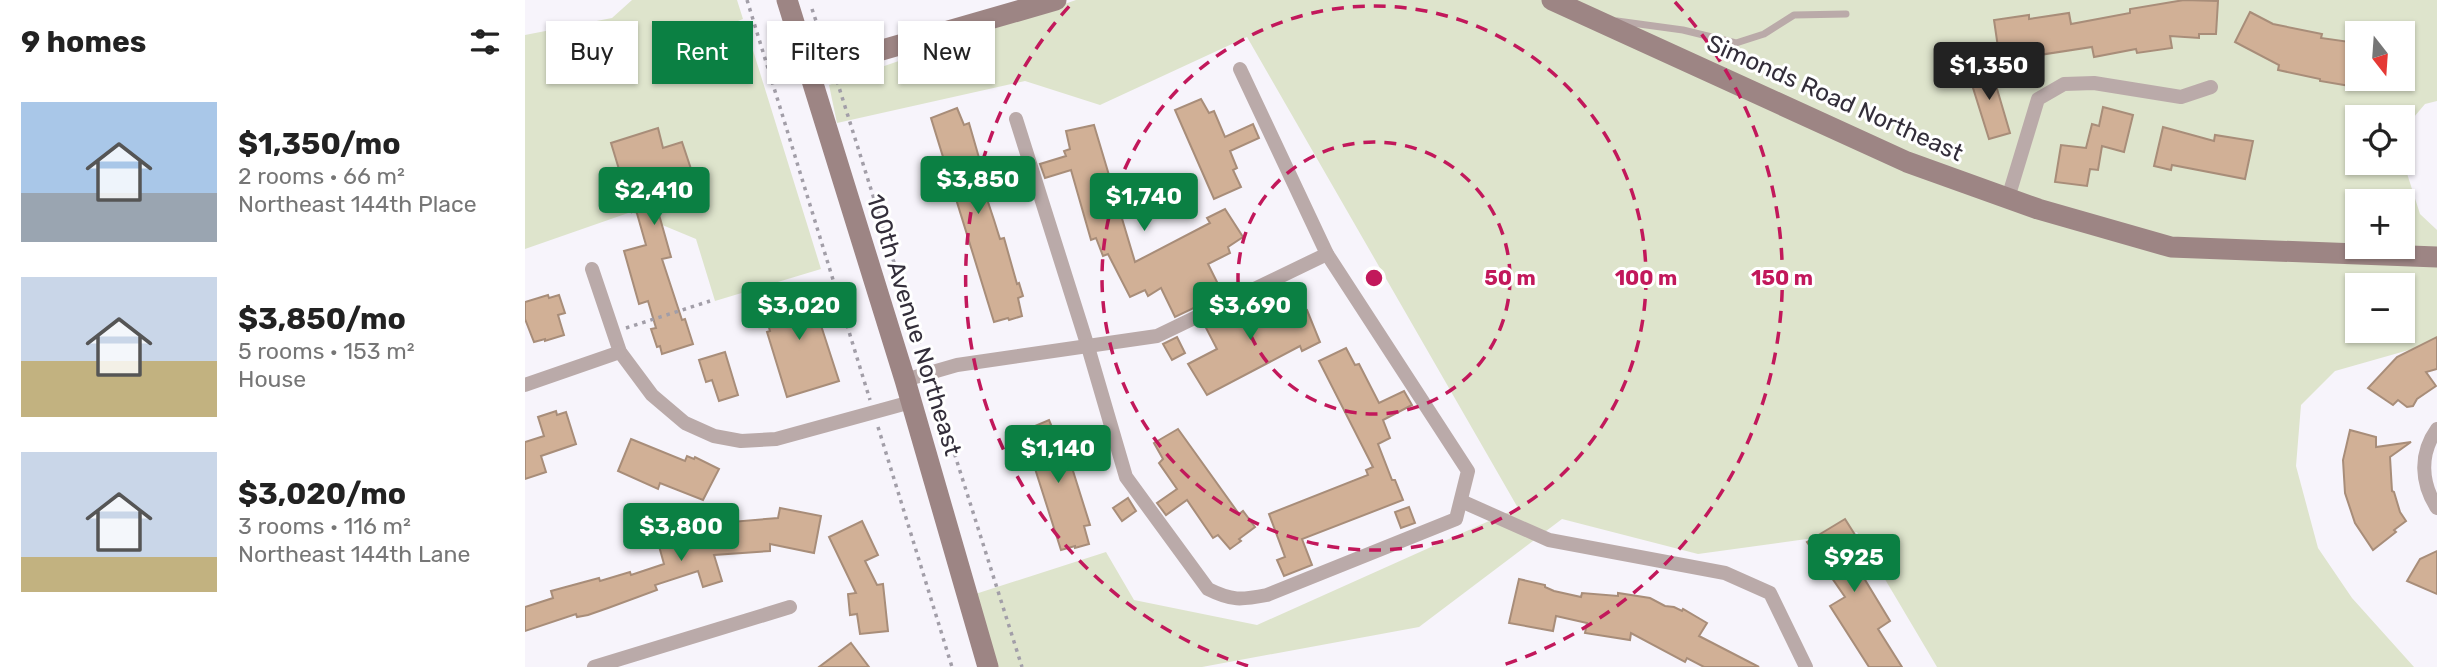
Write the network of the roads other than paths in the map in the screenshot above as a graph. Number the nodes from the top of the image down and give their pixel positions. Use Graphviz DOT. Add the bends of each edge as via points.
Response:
graph roads {
  1 [pos="1056,0"];
  2 [pos="1552,0"];
  3 [pos="795,2"];
  4 [pos="1846,14"];
  5 [pos="1589,17"];
  6 [pos="799,21"];
  7 [pos="884,49"];
  8 [pos="1240,69"];
  9 [pos="813,84"];
  10 [pos="2211,87"];
  11 [pos="1016,119"];
  12 [pos="2008,198"];
  13 [pos="1327,254"];
  14 [pos="2437,257"];
  15 [pos="592,269"];
  16 [pos="1088,347"];
  17 [pos="619,352"];
  18 [pos="905,380"];
  19 [pos="525,385"];
  20 [pos="911,402"];
  21 [pos="2437,429"];
  22 [pos="1461,501"];
  23 [pos="2437,509"];
  24 [pos="790,607"];
  25 [pos="594,667"];
  26 [pos="988,667"];
  27 [pos="1806,667"];
  1 -- 7 [label="main road"];
  2 -- 5 [label="main road, Simonds Road Northeast"];
  3 -- 6 [label="main road, 100th Avenue Northeast"];
  4 -- 5 [label="lane" via="1794,15 1764,34 1736,43 1683,30"];
  5 -- 12 [label="main road, Simonds Road Northeast" via="1907,162"];
  8 -- 13 [label="street"];
  9 -- 18 [label="main road, 100th Avenue Northeast"];
  10 -- 12 [label="street" via="2181,97 2094,83 2064,84 2045,93 2038,99"];
  11 -- 16 [label="street"];
  12 -- 14 [label="main road, Simonds Road Northeast" via="2171,247"];
  13 -- 16 [label="street" via="1157,336"];
  13 -- 22 [label="street" via="1468,471"];
  15 -- 17 [label="street"];
  16 -- 18 [label="street" via="957,365"];
  16 -- 22 [label="street" via="1126,477 1208,589 1225,598 1267,595 1456,519"];
  17 -- 19 [label="street"];
  17 -- 20 [label="street" via="652,395 685,423 714,436 741,441 776,439"];
  18 -- 20 [label="main road, 100th Avenue Northeast"];
  20 -- 26 [label="main road, 100th Avenue Northeast"];
  21 -- 23 [label="street" via="2429,439 2423,466 2427,492"];
  22 -- 27 [label="street" via="1549,540 1725,573 1770,593"];
  24 -- 25 [label="street"];
}
